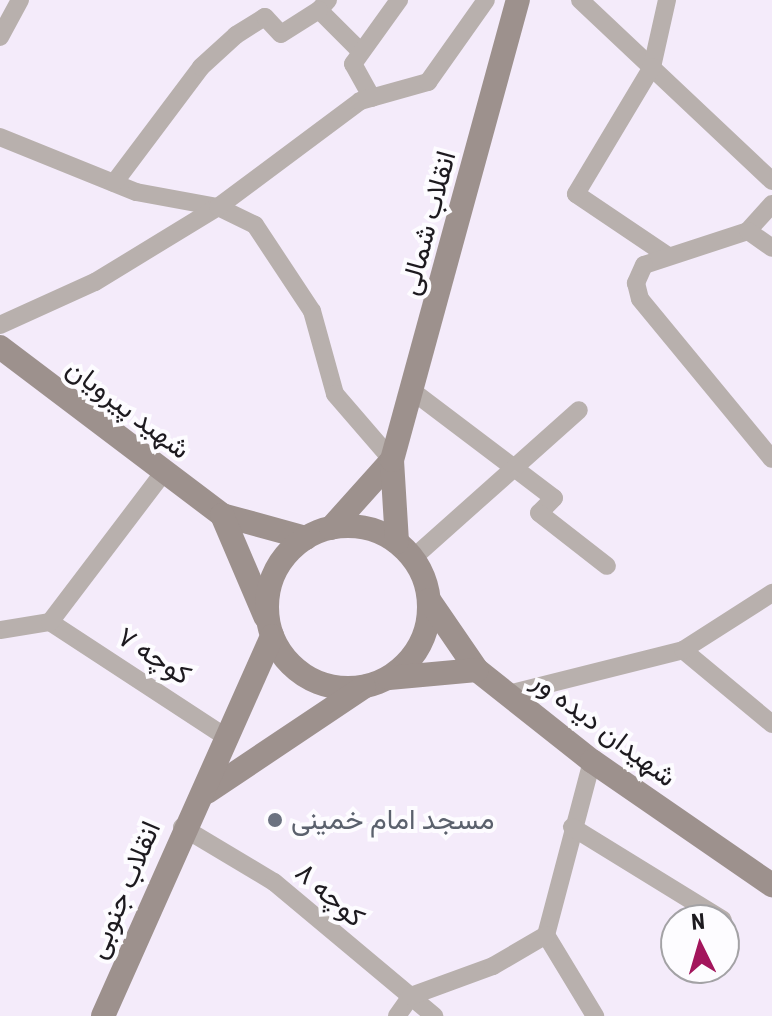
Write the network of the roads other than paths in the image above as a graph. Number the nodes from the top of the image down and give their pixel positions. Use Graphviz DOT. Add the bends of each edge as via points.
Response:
graph roads {
  1 [pos="20,0"];
  2 [pos="399,0"];
  3 [pos="486,0"];
  4 [pos="518,0"];
  5 [pos="580,0"];
  6 [pos="667,0"];
  7 [pos="324,5"];
  8 [pos="0,37"];
  9 [pos="361,52"];
  10 [pos="652,67"];
  11 [pos="372,98"];
  12 [pos="0,137"];
  13 [pos="772,181"];
  14 [pos="114,183"];
  15 [pos="772,204"];
  16 [pos="218,207"];
  17 [pos="748,231"];
  18 [pos="772,248"];
  19 [pos="668,256"];
  20 [pos="0,325"];
  21 [pos="0,347"];
  22 [pos="415,393"];
  23 [pos="579,410"];
  24 [pos="772,459"];
  25 [pos="392,460"];
  26 [pos="520,469"];
  27 [pos="163,473"];
  28 [pos="222,515"];
  29 [pos="331,528"];
  30 [pos="306,538"];
  31 [pos="405,550"];
  32 [pos="607,566"];
  33 [pos="772,593"];
  34 [pos="429,600"];
  35 [pos="50,622"];
  36 [pos="270,629"];
  37 [pos="0,630"];
  38 [pos="683,650"];
  39 [pos="477,670"];
  40 [pos="376,683"];
  41 [pos="508,694"];
  42 [pos="772,724"];
  43 [pos="226,737"];
  44 [pos="592,761"];
  45 [pos="207,792"];
  46 [pos="182,827"];
  47 [pos="572,827"];
  48 [pos="772,885"];
  49 [pos="697,904"];
  50 [pos="546,935"];
  51 [pos="411,996"];
  52 [pos="104,1016"];
  53 [pos="397,1016"];
  54 [pos="434,1016"];
  55 [pos="595,1016"];
  1 -- 8 [label="street"];
  2 -- 9 [label="street"];
  3 -- 11 [label="street" via="428,82"];
  4 -- 22 [label="main road, انقلاب شمالی"];
  5 -- 10 [label="street"];
  6 -- 10 [label="street"];
  7 -- 9 [label="street"];
  7 -- 14 [label="street" via="281,34 265,17 236,35 201,67"];
  9 -- 11 [label="street" via="353,64"];
  10 -- 13 [label="street"];
  10 -- 19 [label="street" via="576,194"];
  11 -- 16 [label="street"];
  12 -- 14 [label="street"];
  14 -- 16 [label="street"];
  15 -- 17 [label="street"];
  16 -- 20 [label="street" via="95,282"];
  16 -- 25 [label="street" via="255,225 312,311 335,394"];
  17 -- 18 [label="street"];
  17 -- 19 [label="street"];
  19 -- 24 [label="street" via="644,265 640,299"];
  21 -- 27 [label="main road, شهید پیرویان"];
  22 -- 25 [label="main road, انقلاب شمالی"];
  22 -- 26 [label="street"];
  23 -- 26 [label="street"];
  25 -- 29 [label="main road"];
  25 -- 31 [label="main road"];
  26 -- 31 [label="street"];
  26 -- 32 [label="street" via="554,498 539,513"];
  27 -- 28 [label="main road, شهید پیرویان"];
  27 -- 35 [label="street"];
  28 -- 30 [label="main road"];
  28 -- 36 [label="main road"];
  29 -- 30 [label="main road"];
  29 -- 31 [label="main road" via="377,531"];
  30 -- 36 [label="main road" via="273,574"];
  31 -- 34 [label="main road"];
  33 -- 38 [label="street"];
  34 -- 39 [label="main road, شهیدان دیده ور"];
  34 -- 40 [label="main road" via="420,645"];
  35 -- 37 [label="street"];
  35 -- 43 [label="street, کوچه ۷"];
  36 -- 40 [label="main road" via="299,673 342,689"];
  36 -- 43 [label="main road"];
  38 -- 41 [label="street"];
  38 -- 42 [label="street"];
  39 -- 40 [label="main road"];
  39 -- 41 [label="main road, شهیدان دیده ور"];
  40 -- 45 [label="main road"];
  41 -- 44 [label="main road, شهیدان دیده ور"];
  43 -- 45 [label="main road"];
  44 -- 47 [label="street"];
  44 -- 48 [label="main road, شهیدان دیده ور"];
  45 -- 46 [label="main road, انقلاب جنوبی"];
  46 -- 51 [label="street, کوچه ۸" via="274,882"];
  46 -- 52 [label="main road, انقلاب جنوبی"];
  47 -- 49 [label="street"];
  47 -- 50 [label="street"];
  50 -- 51 [label="street" via="493,966"];
  50 -- 55 [label="street"];
  51 -- 53 [label="street"];
  51 -- 54 [label="street, کوچه ۸"];
}
